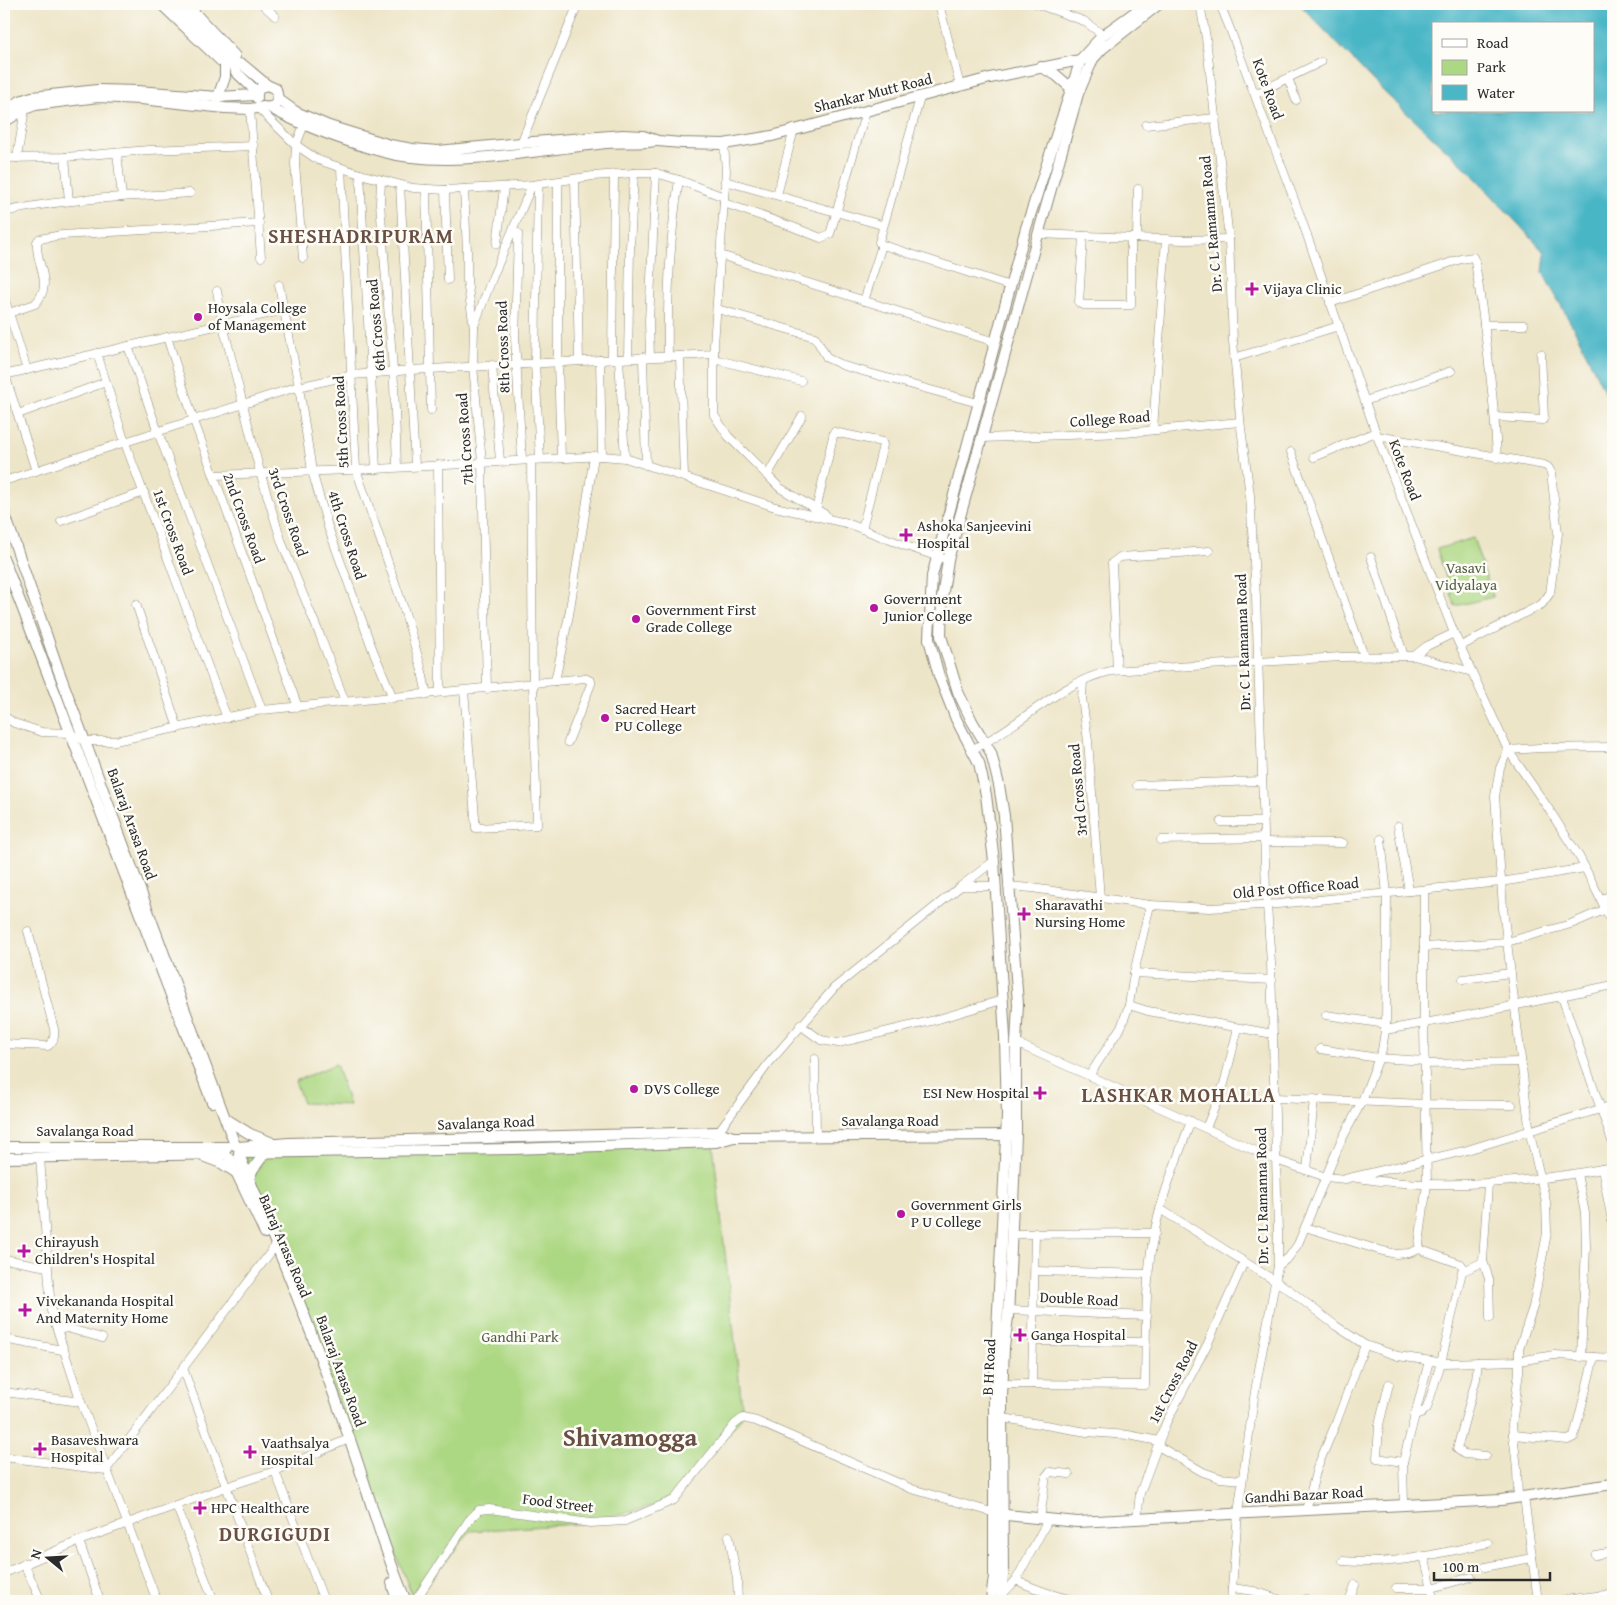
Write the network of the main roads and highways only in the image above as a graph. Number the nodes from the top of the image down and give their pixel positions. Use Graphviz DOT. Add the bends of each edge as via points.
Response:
graph roads {
  1 [pos="161,4"];
  2 [pos="172,4"];
  3 [pos="186,4"];
  4 [pos="1146,4"];
  5 [pos="1158,4"];
  6 [pos="1081,59"];
  7 [pos="1093,59"];
  8 [pos="234,65"];
  9 [pos="1041,67"];
  10 [pos="267,85"];
  11 [pos="1071,88"];
  12 [pos="257,93"];
  13 [pos="218,98"];
  14 [pos="278,99"];
  15 [pos="260,108"];
  16 [pos="4,111"];
  17 [pos="4,122"];
  18 [pos="658,141"];
  19 [pos="413,153"];
  20 [pos="4,512"];
  21 [pos="4,560"];
  22 [pos="225,1118"];
  23 [pos="1011,1135"];
  24 [pos="717,1137"];
  25 [pos="274,1144"];
  26 [pos="4,1147"];
  27 [pos="233,1150"];
  28 [pos="264,1153"];
  29 [pos="196,1154"];
  30 [pos="4,1158"];
  31 [pos="238,1174"];
  32 [pos="249,1178"];
  33 [pos="276,1248"];
  34 [pos="1613,1484"];
  35 [pos="999,1514"];
  36 [pos="1001,1598"];
  37 [pos="397,1601"];
  38 [pos="406,1601"];
  39 [pos="991,1601"];
  1 -- 8 [label="main road"];
  2 -- 8 [label="main road, Shankar Mutt Road"];
  3 -- 8 [label="main road"];
  4 -- 6 [label="main road" via="1103,35"];
  5 -- 7 [label="main road"];
  6 -- 7 [label="main road, Shankar Mutt Road"];
  6 -- 9 [label="main road, Shankar Mutt Road"];
  6 -- 11 [label="main road"];
  7 -- 23 [label="main road" via="1078,94 1038,234 948,560 942,598 941,636 958,692 991,753 1004,816 1018,1004"];
  8 -- 10 [label="main road, Shankar Mutt Road"];
  8 -- 12 [label="main road, Shankar Mutt Road"];
  8 -- 13 [label="main road" via="225,77"];
  9 -- 11 [label="main road"];
  9 -- 18 [label="main road, Shankar Mutt Road" via="757,139 724,144"];
  10 -- 12 [label="main road"];
  10 -- 14 [label="main road, Shankar Mutt Road" via="276,89"];
  11 -- 23 [label="main road" via="1026,228 932,576 929,639 956,719 979,763 986,795 994,861"];
  12 -- 13 [label="main road"];
  12 -- 15 [label="main road, Shankar Mutt Road"];
  13 -- 16 [label="main road" via="98,90 32,97"];
  14 -- 15 [label="main road" via="275,104"];
  14 -- 19 [label="main road, Shankar Mutt Road" via="296,112 323,124"];
  15 -- 17 [label="main road" via="98,97 35,106"];
  15 -- 19 [label="main road, Shankar Mutt Road" via="380,151"];
  18 -- 19 [label="main road, Shankar Mutt Road" via="461,158"];
  18 -- 19 [label="main road, Shankar Mutt Road" via="623,135"];
  20 -- 22 [label="main road, Balaraj Arasa Road" via="58,669"];
  21 -- 27 [label="main road, Balaraj Arasa Road"];
  22 -- 25 [label="main road"];
  22 -- 27 [label="main road, Balaraj Arasa Road"];
  23 -- 24 [label="main road, Savalanga Road"];
  23 -- 35 [label="main road, B H Road" via="1012,1234 1004,1347"];
  23 -- 35 [label="main road" via="994,1397"];
  24 -- 25 [label="main road, Savalanga Road"];
  24 -- 28 [label="main road, Savalanga Road" via="512,1149"];
  25 -- 27 [label="main road, Savalanga Road"];
  26 -- 27 [label="main road, Savalanga Road"];
  27 -- 28 [label="main road, Savalanga Road"];
  27 -- 29 [label="main road, Savalanga Road"];
  27 -- 31 [label="main road, Balraj Arasa Road"];
  27 -- 32 [label="main road, Balaraj Arasa Road"];
  28 -- 32 [label="main road"];
  29 -- 30 [label="main road, Savalanga Road"];
  29 -- 31 [label="main road" via="221,1163"];
  31 -- 33 [label="main road, Balraj Arasa Road"];
  32 -- 33 [label="main road, Balaraj Arasa Road"];
  33 -- 37 [label="main road, Balraj Arasa Road"];
  33 -- 38 [label="main road, Balaraj Arasa Road" via="350,1439"];
  34 -- 35 [label="main road, Gandhi Bazar Road" via="1521,1497 1077,1522"];
  35 -- 36 [label="main road, B H Road"];
  35 -- 39 [label="main road"];
}
